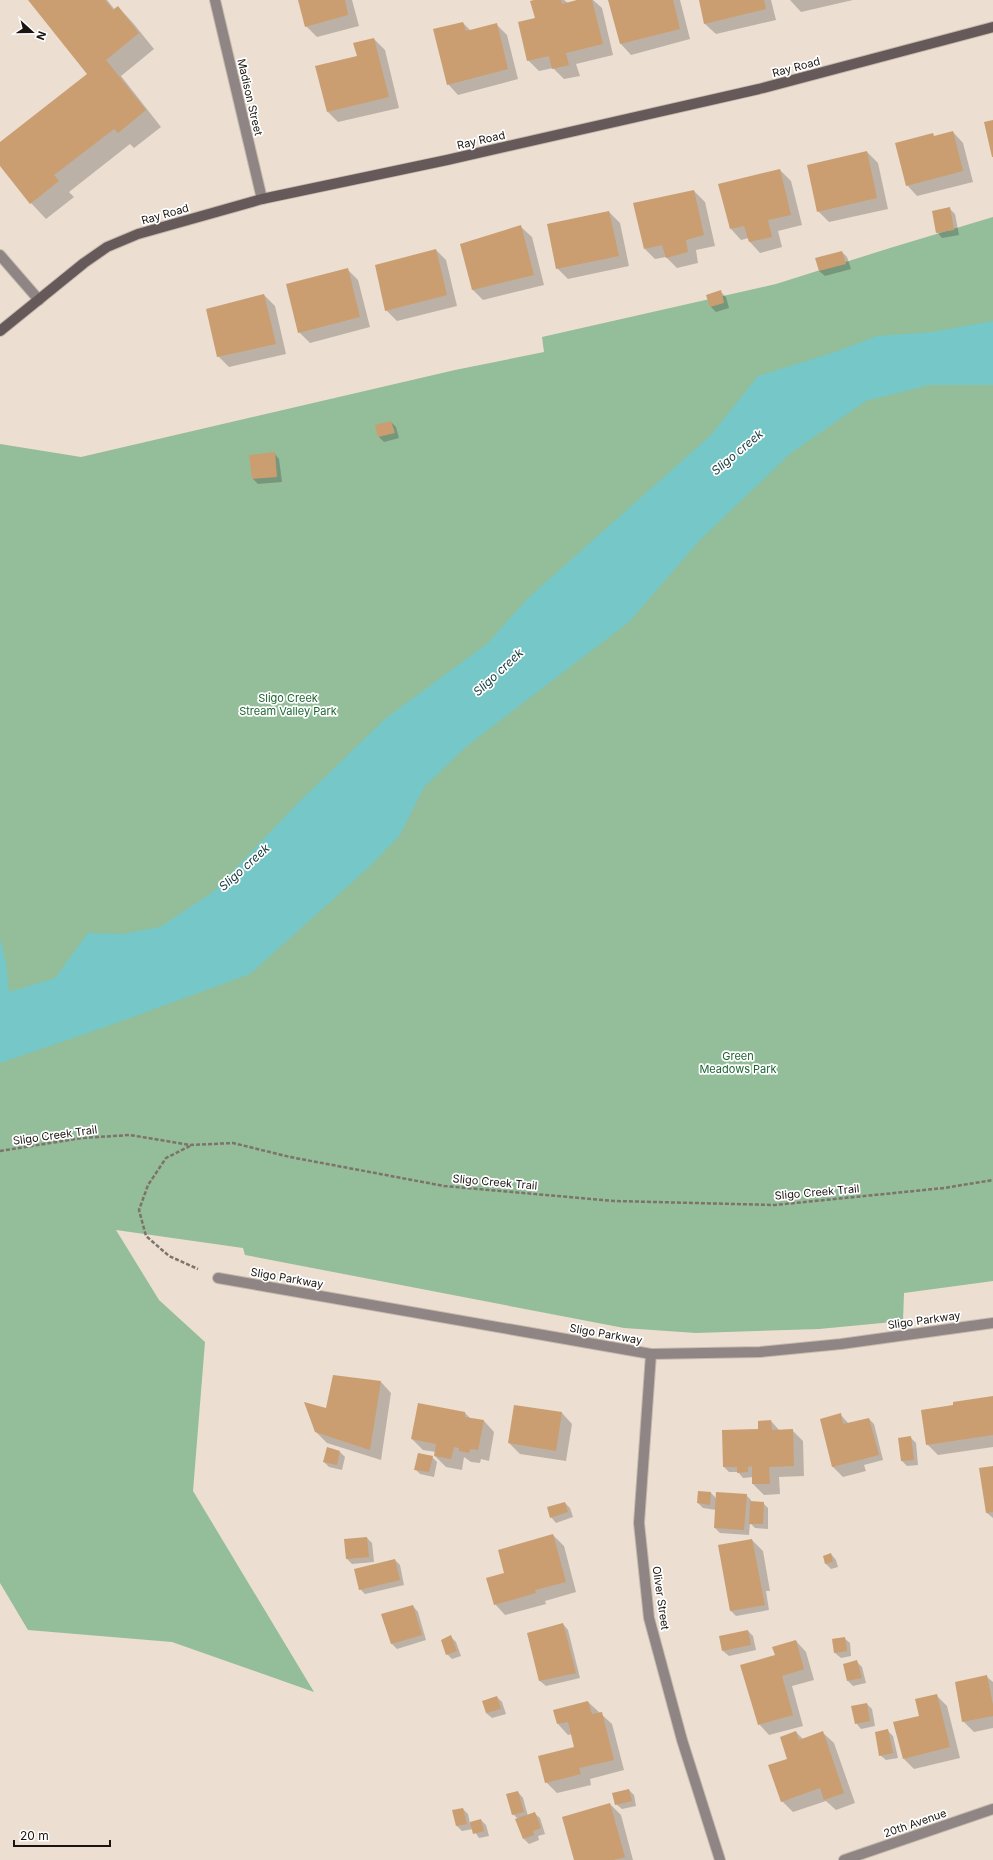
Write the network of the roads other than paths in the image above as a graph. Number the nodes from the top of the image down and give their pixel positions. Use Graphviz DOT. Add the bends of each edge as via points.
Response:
graph roads {
  1 [pos="215,0"];
  2 [pos="993,27"];
  3 [pos="262,199"];
  4 [pos="0,255"];
  5 [pos="39,300"];
  6 [pos="0,331"];
  7 [pos="218,1278"];
  8 [pos="993,1323"];
  9 [pos="651,1354"];
  10 [pos="993,1809"];
  11 [pos="720,1860"];
  12 [pos="844,1860"];
  1 -- 3 [label="street, Madison Street"];
  2 -- 3 [label="street, Ray Road" via="759,89"];
  3 -- 5 [label="street, Ray Road" via="138,234 107,247"];
  4 -- 5 [label="street"];
  5 -- 6 [label="street, Ray Road"];
  7 -- 9 [label="street, Sligo Parkway"];
  8 -- 9 [label="street, Sligo Parkway" via="760,1352"];
  9 -- 11 [label="street, Oliver Street" via="639,1523 649,1618 682,1740"];
  10 -- 12 [label="street, 20th Avenue"];
}
